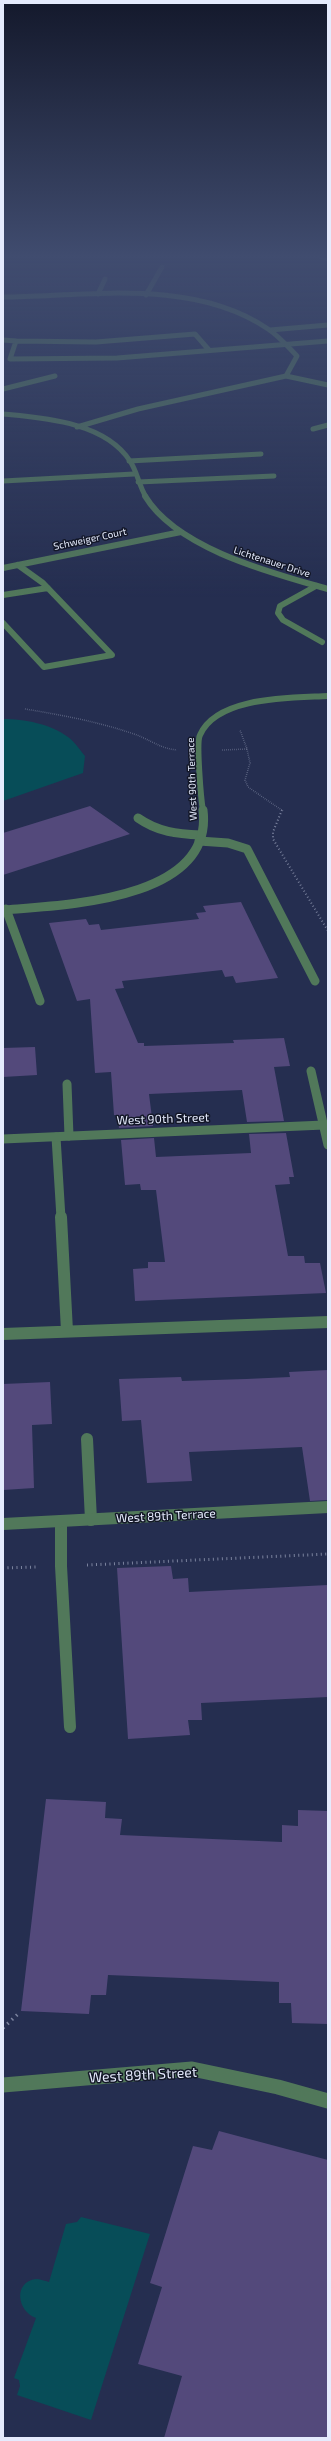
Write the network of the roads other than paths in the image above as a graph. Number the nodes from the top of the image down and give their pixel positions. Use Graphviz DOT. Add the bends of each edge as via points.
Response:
graph roads {
  1 [pos="289,370"];
  2 [pos="55,376"];
  3 [pos="286,376"];
  4 [pos="328,385"];
  5 [pos="3,389"];
  6 [pos="3,414"];
  7 [pos="328,425"];
  8 [pos="77,427"];
  9 [pos="313,430"];
  10 [pos="261,454"];
  11 [pos="129,460"];
  12 [pos="134,474"];
  13 [pos="274,476"];
  14 [pos="3,481"];
  15 [pos="138,482"];
  16 [pos="181,532"];
  17 [pos="18,565"];
  18 [pos="3,568"];
  19 [pos="316,586"];
  20 [pos="48,588"];
  21 [pos="328,589"];
  22 [pos="3,596"];
  23 [pos="3,623"];
  24 [pos="322,642"];
  25 [pos="328,696"];
  26 [pos="138,818"];
  27 [pos="200,838"];
  28 [pos="5,910"];
  29 [pos="315,981"];
  30 [pos="40,1001"];
  31 [pos="311,1071"];
  32 [pos="66,1084"];
  33 [pos="324,1126"];
  34 [pos="69,1136"];
  35 [pos="56,1137"];
  36 [pos="3,1139"];
  37 [pos="328,1145"];
  38 [pos="328,1322"];
  39 [pos="67,1331"];
  40 [pos="3,1334"];
  41 [pos="87,1439"];
  42 [pos="328,1507"];
  43 [pos="91,1520"];
  44 [pos="61,1521"];
  45 [pos="3,1524"];
  46 [pos="70,1727"];
  47 [pos="3,2085"];
  48 [pos="328,2101"];
  1 -- 3 [label="street"];
  2 -- 5 [label="street"];
  3 -- 4 [label="street"];
  3 -- 8 [label="street" via="246,388 138,409"];
  6 -- 8 [label="street, Lichtenauer Drive"];
  7 -- 9 [label="street"];
  8 -- 11 [label="street, Lichtenauer Drive" via="113,445"];
  10 -- 11 [label="street"];
  11 -- 12 [label="street, Lichtenauer Drive"];
  12 -- 14 [label="street"];
  12 -- 15 [label="street, Lichtenauer Drive"];
  13 -- 15 [label="street"];
  15 -- 16 [label="street, Lichtenauer Drive" via="148,502"];
  16 -- 17 [label="street, Schweiger Court"];
  16 -- 19 [label="street, Lichtenauer Drive" via="220,554"];
  17 -- 18 [label="street, Schweiger Court"];
  17 -- 20 [label="street"];
  19 -- 21 [label="street, Lichtenauer Drive"];
  19 -- 24 [label="street" via="280,606 278,613 283,620"];
  20 -- 22 [label="street"];
  20 -- 23 [label="street" via="112,655 44,667"];
  25 -- 27 [label="street, West 90th Terrace" via="268,701 231,709 217,715 202,728 199,736 204,829"];
  26 -- 27 [label="street" via="154,830"];
  27 -- 28 [label="street, West 90th Terrace" via="180,868 164,879 141,889 93,900"];
  27 -- 29 [label="street" via="247,849"];
  28 -- 30 [label="street"];
  31 -- 33 [label="street"];
  32 -- 34 [label="street"];
  33 -- 34 [label="street, West 90th Street"];
  33 -- 37 [label="street"];
  34 -- 35 [label="street, West 90th Street"];
  35 -- 36 [label="street, West 90th Street"];
  35 -- 39 [label="street"];
  38 -- 39 [label="street"];
  39 -- 40 [label="street"];
  41 -- 43 [label="street"];
  42 -- 43 [label="street, West 89th Terrace"];
  43 -- 44 [label="street, West 89th Terrace"];
  44 -- 45 [label="street, West 89th Terrace"];
  44 -- 46 [label="street"];
  47 -- 48 [label="street, West 89th Street" via="192,2069 278,2087"];
}
